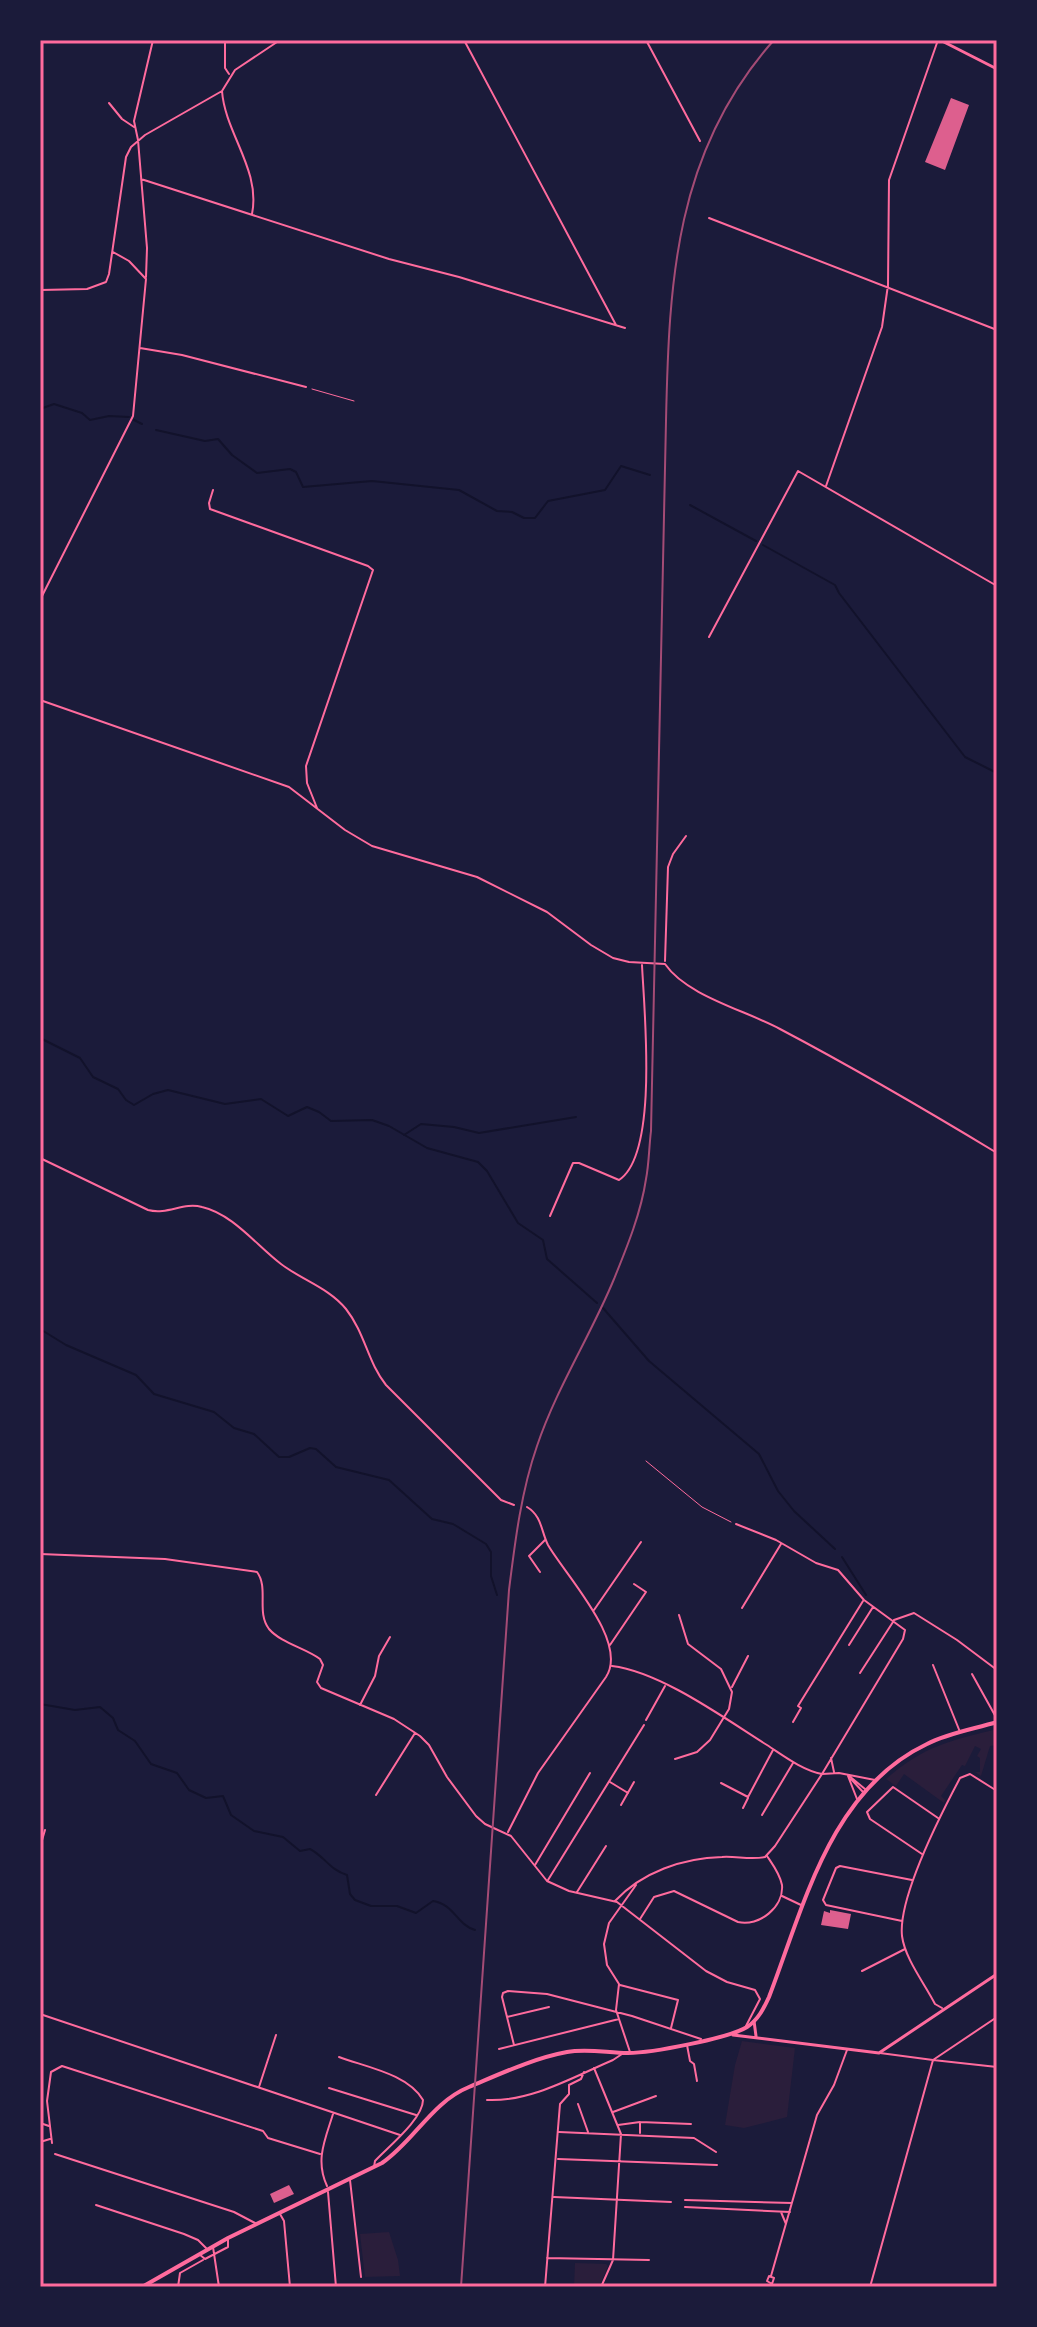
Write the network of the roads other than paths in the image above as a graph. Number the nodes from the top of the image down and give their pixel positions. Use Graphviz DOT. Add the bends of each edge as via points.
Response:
graph roads {
  1 [pos="153,40"];
  2 [pos="225,40"];
  3 [pos="280,40"];
  4 [pos="464,40"];
  5 [pos="646,40"];
  6 [pos="939,40"];
  7 [pos="997,69"];
  8 [pos="230,75"];
  9 [pos="222,91"];
  10 [pos="109,103"];
  11 [pos="135,127"];
  12 [pos="138,140"];
  13 [pos="700,141"];
  14 [pos="141,179"];
  15 [pos="251,215"];
  16 [pos="709,218"];
  17 [pos="113,252"];
  18 [pos="146,279"];
  19 [pos="888,285"];
  20 [pos="40,290"];
  21 [pos="617,326"];
  22 [pos="625,328"];
  23 [pos="997,330"];
  24 [pos="139,348"];
  25 [pos="306,387"];
  26 [pos="826,486"];
  27 [pos="213,490"];
  28 [pos="997,586"];
  29 [pos="40,600"];
  30 [pos="709,637"];
  31 [pos="40,700"];
  32 [pos="317,809"];
  33 [pos="686,836"];
  34 [pos="644,964"];
  35 [pos="665,964"];
  36 [pos="997,1153"];
  37 [pos="40,1158"];
  38 [pos="550,1216"];
  39 [pos="514,1505"];
  40 [pos="527,1507"];
  41 [pos="736,1524"];
  42 [pos="545,1539"];
  43 [pos="641,1542"];
  44 [pos="782,1543"];
  45 [pos="40,1554"];
  46 [pos="540,1572"];
  47 [pos="634,1584"];
  48 [pos="864,1600"];
  49 [pos="874,1606"];
  50 [pos="742,1608"];
  51 [pos="593,1611"];
  52 [pos="679,1615"];
  53 [pos="893,1621"];
  54 [pos="390,1637"];
  55 [pos="609,1645"];
  56 [pos="849,1645"];
  57 [pos="748,1656"];
  58 [pos="933,1665"];
  59 [pos="612,1666"];
  60 [pos="997,1670"];
  61 [pos="860,1673"];
  62 [pos="972,1674"];
  63 [pos="666,1685"];
  64 [pos="731,1688"];
  65 [pos="360,1705"];
  66 [pos="724,1718"];
  67 [pos="646,1720"];
  68 [pos="997,1720"];
  69 [pos="793,1722"];
  70 [pos="644,1725"];
  71 [pos="415,1732"];
  72 [pos="960,1733"];
  73 [pos="773,1749"];
  74 [pos="830,1757"];
  75 [pos="675,1759"];
  76 [pos="794,1762"];
  77 [pos="590,1773"];
  78 [pos="834,1773"];
  79 [pos="822,1774"];
  80 [pos="847,1775"];
  81 [pos="876,1780"];
  82 [pos="609,1781"];
  83 [pos="634,1782"];
  84 [pos="721,1783"];
  85 [pos="865,1791"];
  86 [pos="997,1791"];
  87 [pos="628,1793"];
  88 [pos="376,1795"];
  89 [pos="748,1797"];
  90 [pos="857,1799"];
  91 [pos="621,1805"];
  92 [pos="743,1808"];
  93 [pos="762,1815"];
  94 [pos="939,1819"];
  95 [pos="45,1830"];
  96 [pos="507,1833"];
  97 [pos="606,1846"];
  98 [pos="40,1847"];
  99 [pos="923,1855"];
  100 [pos="767,1856"];
  101 [pos="534,1866"];
  102 [pos="547,1881"];
  103 [pos="914,1881"];
  104 [pos="639,1882"];
  105 [pos="576,1893"];
  106 [pos="781,1895"];
  107 [pos="615,1901"];
  108 [pos="622,1905"];
  109 [pos="804,1907"];
  110 [pos="639,1920"];
  111 [pos="903,1921"];
  112 [pos="906,1948"];
  113 [pos="862,1971"];
  114 [pos="997,1974"];
  115 [pos="619,1984"];
  116 [pos="549,2007"];
  117 [pos="943,2008"];
  118 [pos="610,2011"];
  119 [pos="617,2013"];
  120 [pos="40,2014"];
  121 [pos="507,2017"];
  122 [pos="997,2017"];
  123 [pos="620,2019"];
  124 [pos="613,2021"];
  125 [pos="754,2021"];
  126 [pos="671,2028"];
  127 [pos="746,2028"];
  128 [pos="729,2034"];
  129 [pos="276,2035"];
  130 [pos="757,2037"];
  131 [pos="702,2040"];
  132 [pos="686,2043"];
  133 [pos="514,2045"];
  134 [pos="499,2049"];
  135 [pos="847,2049"];
  136 [pos="623,2053"];
  137 [pos="631,2053"];
  138 [pos="879,2053"];
  139 [pos="339,2057"];
  140 [pos="933,2060"];
  141 [pos="997,2067"];
  142 [pos="594,2068"];
  143 [pos="584,2072"];
  144 [pos="697,2081"];
  145 [pos="259,2088"];
  146 [pos="329,2088"];
  147 [pos="656,2096"];
  148 [pos="487,2100"];
  149 [pos="578,2104"];
  150 [pos="612,2112"];
  151 [pos="333,2114"];
  152 [pos="417,2116"];
  153 [pos="640,2122"];
  154 [pos="40,2123"];
  155 [pos="691,2124"];
  156 [pos="50,2126"];
  157 [pos="617,2126"];
  158 [pos="558,2131"];
  159 [pos="588,2133"];
  160 [pos="621,2134"];
  161 [pos="400,2135"];
  162 [pos="640,2135"];
  163 [pos="51,2138"];
  164 [pos="40,2142"];
  165 [pos="52,2143"];
  166 [pos="716,2152"];
  167 [pos="55,2154"];
  168 [pos="320,2154"];
  169 [pos="557,2159"];
  170 [pos="620,2162"];
  171 [pos="717,2165"];
  172 [pos="374,2168"];
  173 [pos="350,2179"];
  174 [pos="328,2189"];
  175 [pos="553,2197"];
  176 [pos="618,2199"];
  177 [pos="685,2200"];
  178 [pos="671,2202"];
  179 [pos="793,2203"];
  180 [pos="96,2205"];
  181 [pos="685,2207"];
  182 [pos="780,2211"];
  183 [pos="790,2212"];
  184 [pos="279,2213"];
  185 [pos="256,2223"];
  186 [pos="786,2224"];
  187 [pos="228,2238"];
  188 [pos="213,2245"];
  189 [pos="207,2249"];
  190 [pos="199,2253"];
  191 [pos="216,2254"];
  192 [pos="547,2258"];
  193 [pos="205,2259"];
  194 [pos="613,2260"];
  195 [pos="649,2260"];
  196 [pos="771,2276"];
  197 [pos="361,2277"];
  198 [pos="142,2287"];
  199 [pos="178,2287"];
  200 [pos="219,2287"];
  201 [pos="290,2287"];
  202 [pos="336,2287"];
  203 [pos="545,2287"];
  204 [pos="601,2287"];
  205 [pos="870,2287"];
  1 -- 11 [label="street" via="137,97"];
  2 -- 8 [label="street"];
  3 -- 8 [label="street"];
  4 -- 21 [label="street"];
  5 -- 13 [label="street"];
  6 -- 7 [label="street"];
  6 -- 19 [label="street" via="889,180"];
  8 -- 9 [label="street"];
  9 -- 12 [label="street"];
  9 -- 15 [label="street" via="252,182"];
  10 -- 11 [label="street"];
  11 -- 12 [label="street"];
  12 -- 14 [label="street"];
  12 -- 17 [label="street" via="127,155"];
  14 -- 15 [label="street"];
  14 -- 18 [label="street"];
  15 -- 21 [label="street"];
  16 -- 19 [label="street"];
  17 -- 18 [label="street"];
  17 -- 20 [label="street" via="103,284"];
  18 -- 24 [label="street"];
  19 -- 23 [label="street"];
  19 -- 26 [label="street" via="880,334"];
  21 -- 22 [label="street"];
  24 -- 25 [label="street"];
  24 -- 29 [label="street" via="133,416"];
  26 -- 28 [label="street"];
  26 -- 30 [label="street" via="798,471"];
  27 -- 32 [label="street" via="210,509 373,570 307,764"];
  31 -- 32 [label="street" via="287,786"];
  32 -- 34 [label="street" via="372,846 477,877 547,912 606,954"];
  33 -- 35 [label="street" via="667,871"];
  34 -- 35 [label="street"];
  34 -- 38 [label="street" via="647,1082 636,1153 619,1180 573,1163"];
  35 -- 36 [label="street" via="681,982 797,1037"];
  37 -- 39 [label="street" via="148,1210 194,1205 233,1223 281,1264 334,1297 358,1327 379,1377 501,1500"];
  40 -- 42 [label="street" via="538,1518"];
  41 -- 44 [label="street"];
  42 -- 46 [label="street" via="529,1556"];
  42 -- 51 [label="street"];
  43 -- 51 [label="street"];
  44 -- 48 [label="street" via="838,1570"];
  44 -- 50 [label="street"];
  45 -- 65 [label="street" via="165,1559 256,1571 262,1579 269,1628 320,1659 321,1688"];
  47 -- 55 [label="street" via="646,1592"];
  48 -- 49 [label="street"];
  48 -- 69 [label="street"];
  49 -- 53 [label="street"];
  49 -- 56 [label="street"];
  51 -- 55 [label="street"];
  52 -- 64 [label="street" via="688,1644 719,1667"];
  53 -- 60 [label="street" via="915,1613"];
  53 -- 61 [label="street"];
  53 -- 74 [label="street" via="904,1628 903,1639"];
  54 -- 65 [label="street"];
  55 -- 59 [label="street"];
  57 -- 64 [label="street"];
  58 -- 72 [label="street"];
  59 -- 63 [label="street"];
  59 -- 96 [label="street" via="538,1773"];
  62 -- 68 [label="street"];
  63 -- 66 [label="street"];
  63 -- 67 [label="street"];
  64 -- 66 [label="street"];
  65 -- 71 [label="street"];
  66 -- 73 [label="street"];
  66 -- 75 [label="street" via="704,1747"];
  68 -- 72 [label="main road"];
  70 -- 82 [label="street"];
  71 -- 88 [label="street"];
  71 -- 96 [label="street" via="478,1818"];
  72 -- 81 [label="main road" via="922,1746"];
  73 -- 76 [label="street"];
  73 -- 89 [label="street"];
  74 -- 78 [label="street"];
  74 -- 79 [label="street"];
  76 -- 79 [label="street"];
  76 -- 93 [label="street"];
  77 -- 101 [label="street"];
  78 -- 79 [label="street"];
  78 -- 80 [label="street"];
  79 -- 100 [label="street"];
  80 -- 81 [label="street"];
  80 -- 85 [label="street"];
  80 -- 90 [label="street"];
  81 -- 85 [label="main road"];
  82 -- 87 [label="street"];
  82 -- 102 [label="street"];
  83 -- 87 [label="street"];
  84 -- 89 [label="street"];
  85 -- 90 [label="main road"];
  86 -- 94 [label="street" via="964,1774"];
  87 -- 91 [label="street"];
  89 -- 92 [label="street"];
  90 -- 109 [label="main road" via="833,1838"];
  94 -- 99 [label="street"];
  94 -- 99 [label="street" via="893,1787 867,1812"];
  95 -- 98 [label="street"];
  96 -- 101 [label="street"];
  97 -- 105 [label="street"];
  99 -- 103 [label="street"];
  100 -- 104 [label="street" via="689,1861"];
  100 -- 106 [label="street" via="780,1877"];
  101 -- 102 [label="street"];
  102 -- 105 [label="street"];
  103 -- 111 [label="street"];
  103 -- 111 [label="street" via="840,1866 823,1900 826,1905"];
  104 -- 107 [label="street"];
  104 -- 108 [label="street"];
  105 -- 107 [label="street"];
  106 -- 109 [label="street"];
  106 -- 110 [label="street" via="771,1912 750,1924 674,1891 654,1897"];
  107 -- 108 [label="street"];
  108 -- 110 [label="street"];
  108 -- 115 [label="street" via="607,1926 604,1944 607,1965"];
  109 -- 125 [label="main road" via="769,1997"];
  110 -- 127 [label="street" via="706,1971 755,1990 760,1999"];
  111 -- 112 [label="street"];
  112 -- 113 [label="street"];
  112 -- 117 [label="street" via="935,2004"];
  114 -- 117 [label="street"];
  115 -- 119 [label="street"];
  115 -- 126 [label="street" via="678,2000"];
  116 -- 121 [label="street"];
  117 -- 138 [label="street"];
  118 -- 119 [label="street"];
  118 -- 121 [label="street" via="530,1991 503,1993"];
  118 -- 124 [label="street"];
  119 -- 123 [label="street"];
  119 -- 126 [label="street"];
  120 -- 145 [label="street"];
  121 -- 133 [label="street"];
  122 -- 140 [label="street"];
  123 -- 124 [label="street"];
  123 -- 137 [label="street"];
  124 -- 133 [label="street"];
  125 -- 127 [label="main road"];
  125 -- 130 [label="street"];
  126 -- 131 [label="street"];
  127 -- 128 [label="main road"];
  128 -- 130 [label="street"];
  128 -- 131 [label="main road"];
  129 -- 145 [label="street"];
  130 -- 135 [label="street"];
  131 -- 132 [label="main road"];
  132 -- 137 [label="main road"];
  132 -- 144 [label="street"];
  133 -- 134 [label="street"];
  135 -- 138 [label="street"];
  135 -- 179 [label="street" via="817,2115"];
  136 -- 137 [label="main road"];
  136 -- 142 [label="street"];
  136 -- 172 [label="main road" via="565,2052 458,2092"];
  138 -- 140 [label="street"];
  139 -- 152 [label="street" via="405,2082 424,2105"];
  140 -- 141 [label="street"];
  140 -- 205 [label="street"];
  142 -- 143 [label="street"];
  142 -- 150 [label="street"];
  143 -- 148 [label="street" via="520,2099"];
  143 -- 158 [label="street" via="561,2101"];
  145 -- 151 [label="street"];
  146 -- 152 [label="street"];
  147 -- 150 [label="street"];
  149 -- 159 [label="street"];
  150 -- 157 [label="street"];
  151 -- 161 [label="street"];
  151 -- 168 [label="street"];
  152 -- 161 [label="street"];
  153 -- 155 [label="street"];
  153 -- 157 [label="street"];
  153 -- 162 [label="street"];
  154 -- 156 [label="street"];
  156 -- 163 [label="street"];
  156 -- 168 [label="street" via="50,2075 54,2068 64,2067"];
  157 -- 160 [label="street"];
  158 -- 159 [label="street"];
  158 -- 169 [label="street"];
  159 -- 160 [label="street"];
  160 -- 162 [label="street"];
  160 -- 170 [label="street"];
  161 -- 172 [label="street"];
  162 -- 166 [label="street" via="696,2138"];
  163 -- 164 [label="street"];
  163 -- 165 [label="street"];
  167 -- 185 [label="street"];
  168 -- 174 [label="street"];
  169 -- 170 [label="street"];
  169 -- 175 [label="street"];
  170 -- 171 [label="street"];
  170 -- 176 [label="street"];
  172 -- 173 [label="main road"];
  173 -- 174 [label="main road"];
  173 -- 197 [label="street"];
  174 -- 184 [label="main road"];
  174 -- 202 [label="street"];
  175 -- 176 [label="street"];
  175 -- 192 [label="street"];
  176 -- 178 [label="street"];
  176 -- 194 [label="street"];
  177 -- 179 [label="street"];
  179 -- 183 [label="street"];
  180 -- 189 [label="street" via="184,2234"];
  181 -- 182 [label="street"];
  182 -- 183 [label="street"];
  182 -- 186 [label="street"];
  183 -- 186 [label="street"];
  184 -- 185 [label="main road"];
  184 -- 201 [label="street"];
  185 -- 187 [label="main road"];
  186 -- 196 [label="street"];
  187 -- 188 [label="main road"];
  187 -- 191 [label="street" via="228,2247"];
  188 -- 189 [label="main road"];
  188 -- 191 [label="street"];
  189 -- 190 [label="main road"];
  190 -- 193 [label="street"];
  190 -- 198 [label="main road"];
  191 -- 193 [label="street"];
  191 -- 200 [label="street"];
  192 -- 194 [label="street"];
  192 -- 203 [label="street"];
  193 -- 199 [label="street" via="180,2273"];
  194 -- 195 [label="street"];
  194 -- 204 [label="street"];
}
